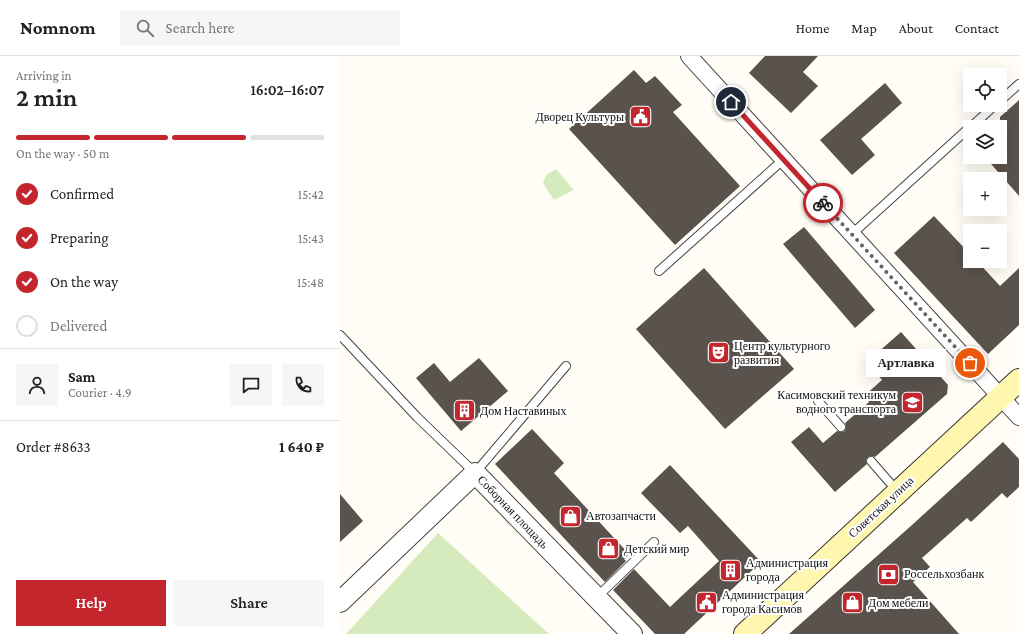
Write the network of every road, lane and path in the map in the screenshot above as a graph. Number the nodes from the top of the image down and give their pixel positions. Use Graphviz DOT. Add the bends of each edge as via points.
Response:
graph roads {
  1 [pos="689,56"];
  2 [pos="1019,84"];
  3 [pos="1007,95"];
  4 [pos="987,112"];
  5 [pos="978,120"];
  6 [pos="963,133"];
  7 [pos="784,159"];
  8 [pos="852,234"];
  9 [pos="659,271"];
  10 [pos="340,335"];
  11 [pos="566,366"];
  12 [pos="1019,380"];
  13 [pos="1001,397"];
  14 [pos="818,401"];
  15 [pos="1019,417"];
  16 [pos="841,427"];
  17 [pos="871,461"];
  18 [pos="475,472"];
  19 [pos="898,491"];
  20 [pos="654,542"];
  21 [pos="596,597"];
  22 [pos="340,602"];
  23 [pos="632,634"];
  24 [pos="745,634"];
  1 -- 7 [label="street"];
  2 -- 3 [label="lane"];
  4 -- 5 [label="lane"];
  6 -- 8 [label="lane"];
  7 -- 8 [label="street"];
  7 -- 9 [label="lane"];
  8 -- 13 [label="street"];
  10 -- 18 [label="lane" via="417,417"];
  11 -- 18 [label="lane"];
  12 -- 13 [label="main road, Советская улица"];
  13 -- 15 [label="street"];
  13 -- 19 [label="main road, Советская улица"];
  14 -- 16 [label="lane"];
  17 -- 19 [label="lane"];
  18 -- 21 [label="street, Соборная площадь"];
  18 -- 22 [label="street, Соборная площадь"];
  19 -- 24 [label="main road, Советская улица"];
  20 -- 21 [label="lane"];
  21 -- 23 [label="street, Соборная площадь"];
}
